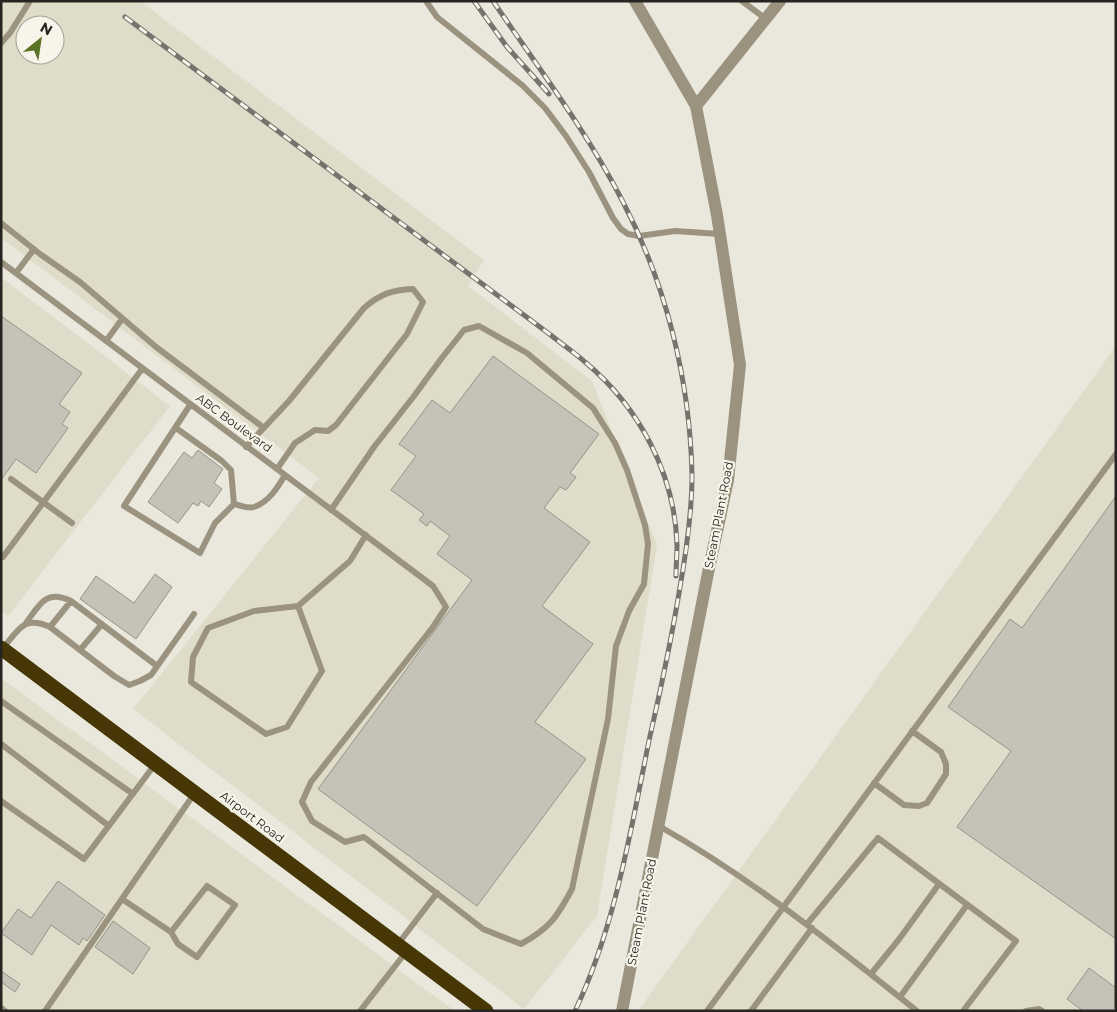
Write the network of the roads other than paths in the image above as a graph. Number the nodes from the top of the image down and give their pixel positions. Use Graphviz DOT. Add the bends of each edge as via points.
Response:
graph roads {
  1 [pos="30,1"];
  2 [pos="426,1"];
  3 [pos="636,1"];
  4 [pos="742,1"];
  5 [pos="780,1"];
  6 [pos="766,19"];
  7 [pos="1,43"];
  8 [pos="696,106"];
  9 [pos="1,223"];
  10 [pos="720,234"];
  11 [pos="34,249"];
  12 [pos="1,262"];
  13 [pos="16,273"];
  14 [pos="122,319"];
  15 [pos="106,341"];
  16 [pos="142,369"];
  17 [pos="190,405"];
  18 [pos="176,428"];
  19 [pos="264,428"];
  20 [pos="246,447"];
  21 [pos="1116,454"];
  22 [pos="277,469"];
  23 [pos="285,475"];
  24 [pos="11,479"];
  25 [pos="43,502"];
  26 [pos="234,504"];
  27 [pos="331,510"];
  28 [pos="72,523"];
  29 [pos="366,535"];
  30 [pos="3,557"];
  31 [pos="72,601"];
  32 [pos="298,606"];
  33 [pos="194,614"];
  34 [pos="25,624"];
  35 [pos="102,624"];
  36 [pos="50,626"];
  37 [pos="2,648"];
  38 [pos="80,650"];
  39 [pos="157,666"];
  40 [pos="1,701"];
  41 [pos="912,731"];
  42 [pos="1,744"];
  43 [pos="156,763"];
  44 [pos="874,783"];
  45 [pos="195,793"];
  46 [pos="133,794"];
  47 [pos="1,801"];
  48 [pos="108,826"];
  49 [pos="658,826"];
  50 [pos="939,884"];
  51 [pos="437,893"];
  52 [pos="122,899"];
  53 [pos="967,904"];
  54 [pos="783,907"];
  55 [pos="809,926"];
  56 [pos="171,932"];
  57 [pos="402,948"];
  58 [pos="871,974"];
  59 [pos="900,997"];
  60 [pos="1,1008"];
  61 [pos="5,1011"];
  62 [pos="46,1011"];
  63 [pos="360,1011"];
  64 [pos="486,1011"];
  65 [pos="622,1011"];
  66 [pos="707,1011"];
  67 [pos="751,1011"];
  68 [pos="917,1011"];
  69 [pos="963,1011"];
  70 [pos="1026,1011"];
  71 [pos="1042,1011"];
  1 -- 7 [label="lane"];
  2 -- 10 [label="lane" via="437,17 522,85 545,108 589,172 621,229 640,236 676,231"];
  3 -- 8 [label="street, Steam Plant Road"];
  4 -- 6 [label="lane"];
  5 -- 6 [label="street"];
  6 -- 8 [label="street"];
  8 -- 10 [label="street, Steam Plant Road"];
  9 -- 11 [label="lane"];
  10 -- 49 [label="street, Steam Plant Road" via="740,365 730,461"];
  11 -- 13 [label="lane"];
  11 -- 14 [label="lane" via="80,282"];
  12 -- 13 [label="lane, ABC Boulevard"];
  13 -- 15 [label="lane, ABC Boulevard"];
  14 -- 15 [label="lane"];
  14 -- 19 [label="lane"];
  15 -- 16 [label="lane, ABC Boulevard"];
  16 -- 17 [label="lane, ABC Boulevard"];
  16 -- 25 [label="lane"];
  17 -- 18 [label="lane"];
  17 -- 20 [label="lane, ABC Boulevard"];
  18 -- 26 [label="lane" via="231,470"];
  18 -- 26 [label="lane" via="124,506 200,553 215,524"];
  19 -- 20 [label="lane"];
  19 -- 22 [label="lane" via="364,308 378,296 398,289 413,289 423,302 407,334 336,425 328,431 315,430 295,443"];
  20 -- 22 [label="lane, ABC Boulevard"];
  21 -- 41 [label="lane"];
  22 -- 23 [label="lane, ABC Boulevard"];
  23 -- 26 [label="lane" via="271,496 255,506"];
  23 -- 27 [label="lane, ABC Boulevard"];
  24 -- 25 [label="lane"];
  25 -- 28 [label="lane"];
  25 -- 30 [label="lane"];
  27 -- 29 [label="lane, ABC Boulevard"];
  27 -- 51 [label="lane" via="374,447 464,330 479,326 527,353 592,408 616,443 645,525 648,544 644,584 616,646 608,720 593,798 572,889 559,914 539,934 521,944 483,929"];
  29 -- 32 [label="lane" via="350,561"];
  29 -- 51 [label="lane, ABC Boulevard" via="433,586 446,607 311,782 302,802 312,821 345,842 364,837"];
  31 -- 34 [label="lane" via="52,596 44,600"];
  31 -- 35 [label="lane"];
  31 -- 36 [label="lane"];
  32 -- 32 [label="lane" via="254,611 208,628 193,658 191,682 266,734 287,727 322,671"];
  33 -- 39 [label="lane"];
  34 -- 36 [label="lane" via="31,621"];
  34 -- 37 [label="lane"];
  35 -- 38 [label="lane"];
  35 -- 39 [label="lane"];
  36 -- 38 [label="lane"];
  37 -- 43 [label="highway, Airport Road"];
  38 -- 39 [label="lane" via="129,685 150,675"];
  40 -- 46 [label="lane"];
  41 -- 44 [label="lane"];
  41 -- 44 [label="lane" via="941,752 946,764 946,774 927,803 904,805"];
  42 -- 48 [label="lane"];
  43 -- 45 [label="highway, Airport Road"];
  43 -- 46 [label="lane"];
  44 -- 54 [label="lane"];
  45 -- 52 [label="lane"];
  45 -- 57 [label="highway, Airport Road"];
  46 -- 48 [label="lane"];
  47 -- 48 [label="lane" via="84,859"];
  49 -- 54 [label="lane" via="697,848"];
  49 -- 65 [label="street, Steam Plant Road"];
  50 -- 53 [label="lane"];
  50 -- 55 [label="lane" via="878,838"];
  50 -- 58 [label="lane"];
  51 -- 57 [label="lane"];
  52 -- 56 [label="lane"];
  52 -- 62 [label="lane"];
  53 -- 59 [label="lane"];
  53 -- 69 [label="lane" via="1016,941"];
  54 -- 55 [label="lane"];
  54 -- 66 [label="lane"];
  55 -- 58 [label="lane"];
  55 -- 67 [label="lane"];
  56 -- 56 [label="lane" via="207,886 235,905 196,957 178,944"];
  57 -- 63 [label="lane"];
  57 -- 64 [label="highway, Airport Road"];
  58 -- 59 [label="lane"];
  59 -- 68 [label="lane"];
  60 -- 61 [label="lane"];
  70 -- 71 [label="lane"];
}
